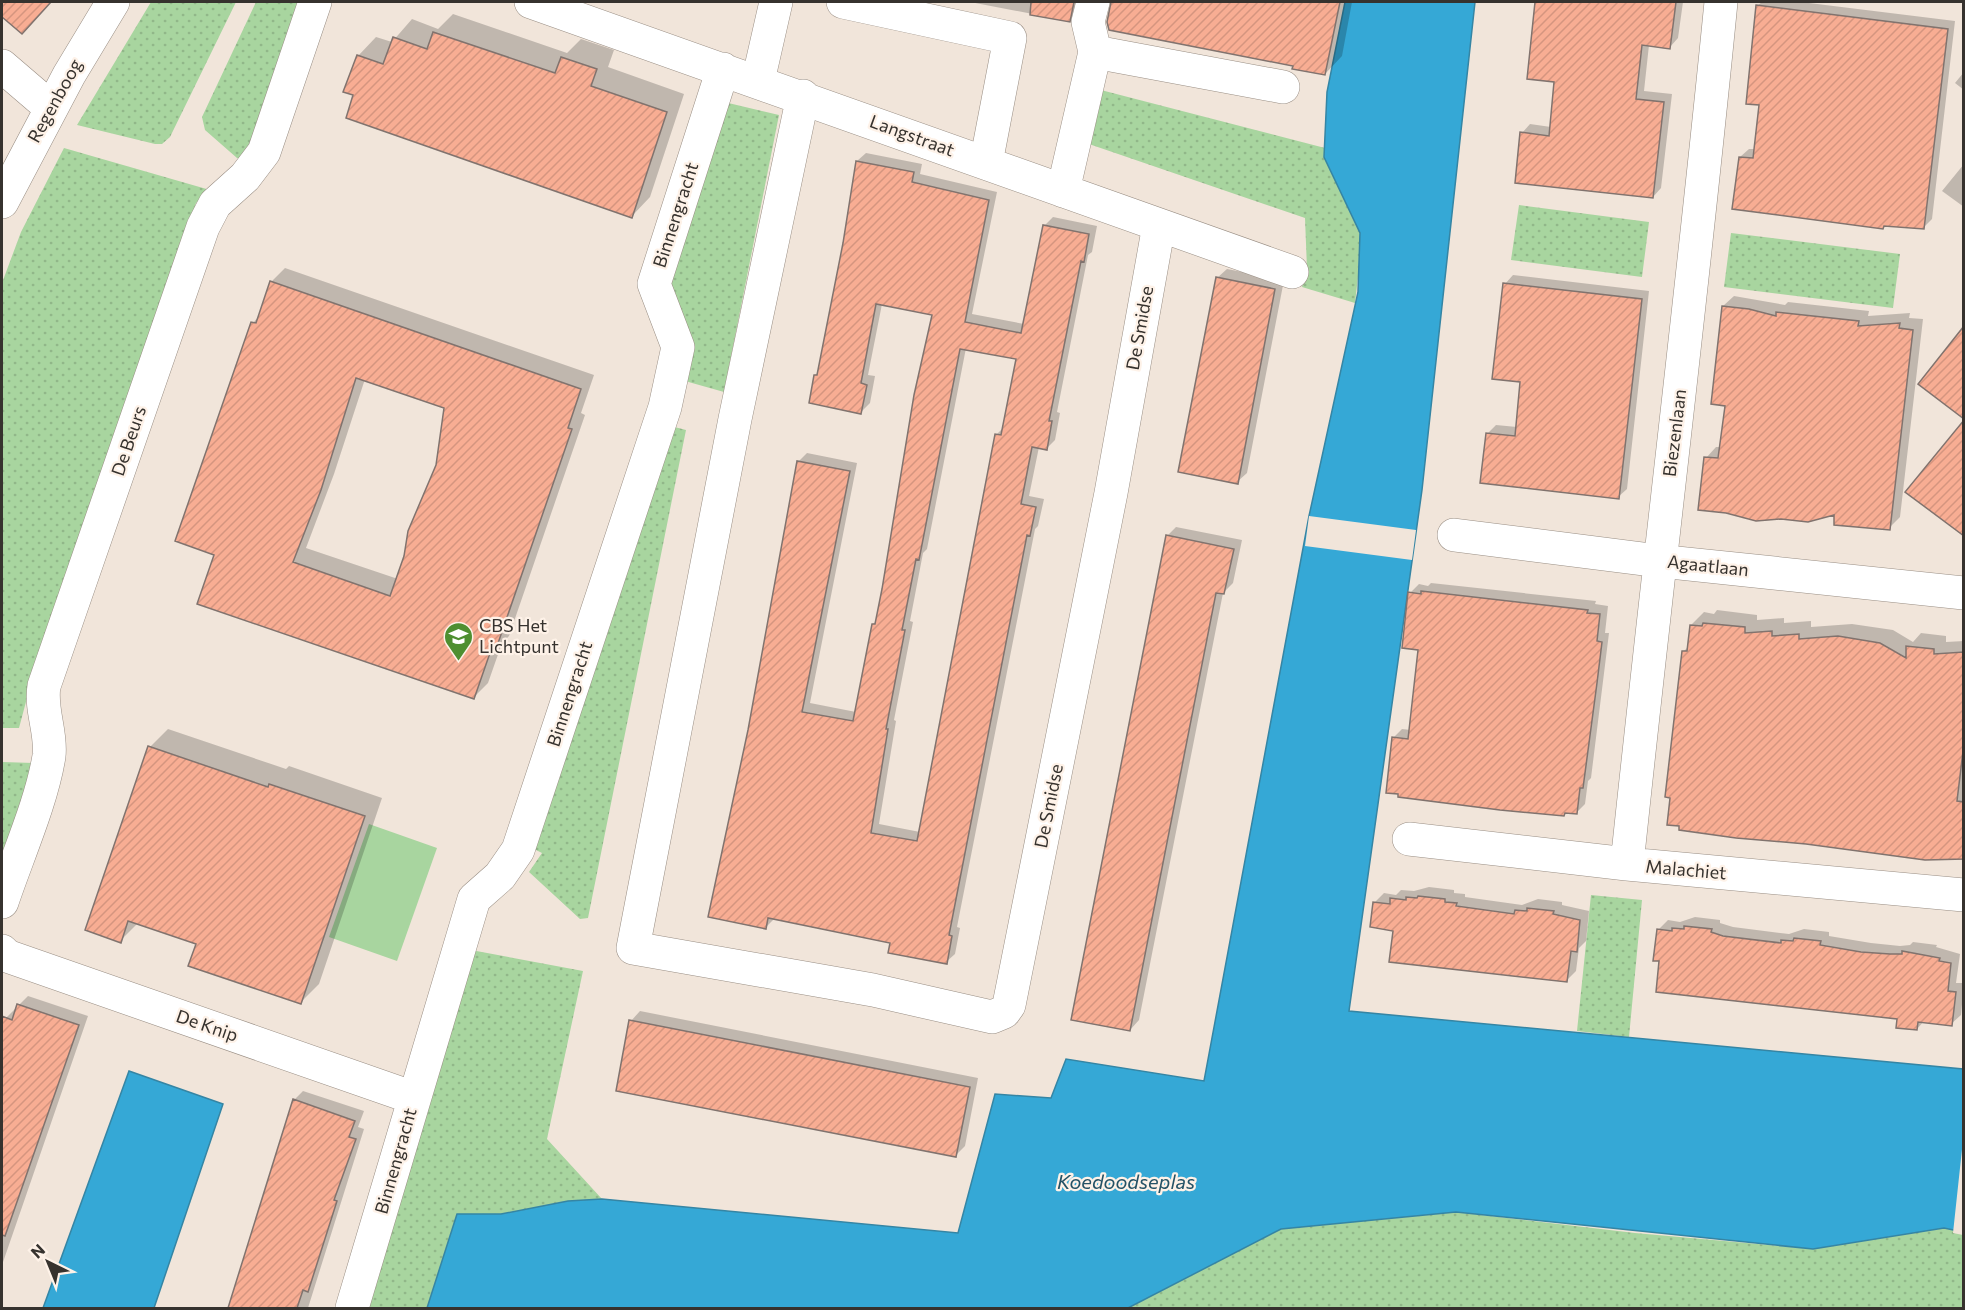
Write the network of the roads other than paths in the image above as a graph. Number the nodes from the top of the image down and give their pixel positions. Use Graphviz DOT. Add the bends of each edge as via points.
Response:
graph roads {
  1 [pos="113,2"];
  2 [pos="315,2"];
  3 [pos="531,2"];
  4 [pos="776,2"];
  5 [pos="843,2"];
  6 [pos="1093,2"];
  7 [pos="1721,2"];
  8 [pos="1095,52"];
  9 [pos="2,66"];
  10 [pos="723,69"];
  11 [pos="758,81"];
  12 [pos="1283,87"];
  13 [pos="803,96"];
  14 [pos="51,108"];
  15 [pos="986,163"];
  16 [pos="1063,191"];
  17 [pos="2,202"];
  18 [pos="1159,225"];
  19 [pos="1292,272"];
  20 [pos="1454,535"];
  21 [pos="1659,561"];
  22 [pos="1964,594"];
  23 [pos="1409,839"];
  24 [pos="1628,864"];
  25 [pos="1964,896"];
  26 [pos="2,902"];
  27 [pos="2,951"];
  28 [pos="414,1098"];
  29 [pos="352,1308"];
  1 -- 14 [label="street, Regenboog"];
  2 -- 26 [label="street, De Beurs" via="264,152 245,177 215,204 191,261 44,686 49,753 45,776"];
  3 -- 10 [label="street, Langstraat"];
  4 -- 11 [label="street"];
  5 -- 15 [label="street" via="1010,38"];
  6 -- 8 [label="street" via="1088,22"];
  7 -- 21 [label="street, Biezenlaan" via="1692,293"];
  8 -- 12 [label="street"];
  8 -- 16 [label="street"];
  9 -- 14 [label="street"];
  10 -- 11 [label="street, Langstraat"];
  10 -- 28 [label="street, Binnengracht" via="654,284 678,347 665,407 518,850 500,876 474,899"];
  11 -- 13 [label="street, Langstraat"];
  13 -- 15 [label="street, Langstraat"];
  13 -- 18 [label="street, De Smidse" via="735,419 633,948 873,990 992,1017 1004,1012 1012,994 1106,517"];
  14 -- 17 [label="street, Regenboog"];
  15 -- 16 [label="street, Langstraat"];
  16 -- 18 [label="street, Langstraat"];
  18 -- 19 [label="street, Langstraat"];
  20 -- 21 [label="street, Agaatlaan"];
  21 -- 22 [label="street, Agaatlaan"];
  21 -- 24 [label="street, Biezenlaan"];
  23 -- 24 [label="street, Malachiet"];
  24 -- 25 [label="street, Malachiet"];
  27 -- 28 [label="street, De Knip" via="7,956"];
  28 -- 29 [label="street, Binnengracht"];
}
